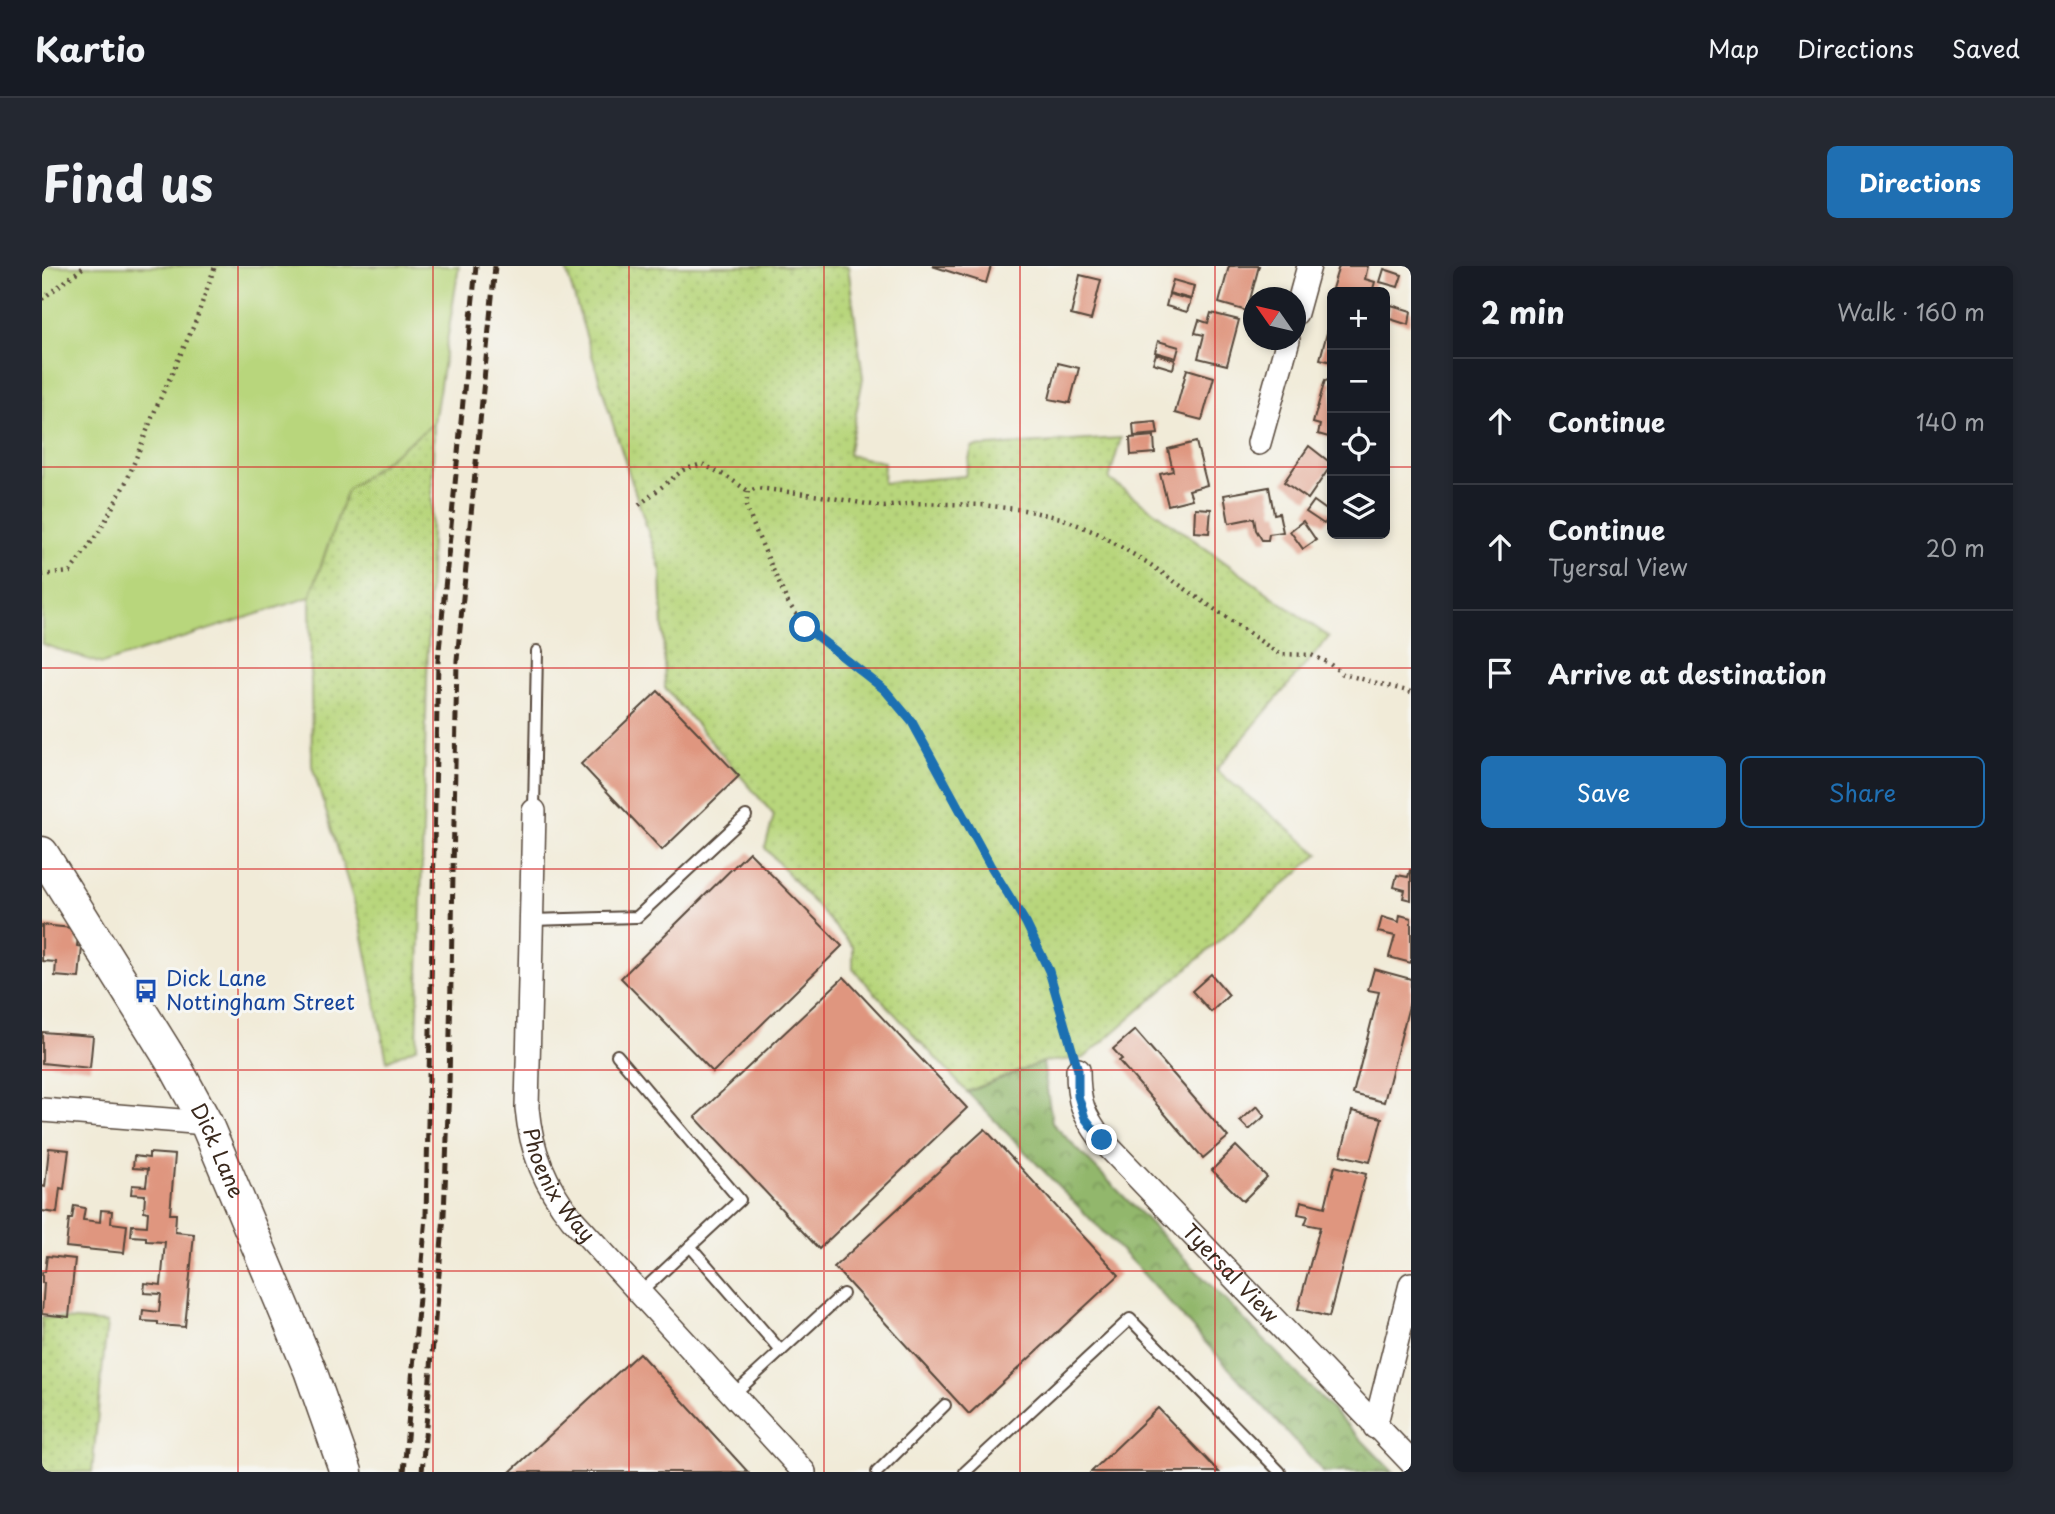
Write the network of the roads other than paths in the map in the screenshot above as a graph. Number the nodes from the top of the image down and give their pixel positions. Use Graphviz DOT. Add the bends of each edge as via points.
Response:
graph roads {
  1 [pos="1308,266"];
  2 [pos="1303,287"];
  3 [pos="1285,350"];
  4 [pos="1259,443"];
  5 [pos="537,651"];
  6 [pos="534,811"];
  7 [pos="746,816"];
  8 [pos="42,853"];
  9 [pos="56,894"];
  10 [pos="531,920"];
  11 [pos="617,1055"];
  12 [pos="1078,1070"];
  13 [pos="42,1110"];
  14 [pos="206,1124"];
  15 [pos="690,1246"];
  16 [pos="1411,1284"];
  17 [pos="640,1293"];
  18 [pos="843,1294"];
  19 [pos="781,1351"];
  20 [pos="734,1394"];
  21 [pos="945,1405"];
  22 [pos="1375,1427"];
  23 [pos="1411,1462"];
  24 [pos="346,1472"];
  25 [pos="804,1472"];
  26 [pos="877,1472"];
  27 [pos="965,1472"];
  28 [pos="1280,1472"];
  1 -- 2 [label="street"];
  3 -- 4 [label="street"];
  5 -- 6 [label="lane"];
  6 -- 10 [label="street, Phoenix Way"];
  7 -- 10 [label="lane" via="637,917"];
  8 -- 9 [label="street, Dick Lane"];
  9 -- 14 [label="street, Dick Lane" via="177,1068"];
  10 -- 17 [label="street, Phoenix Way" via="527,1108 533,1148 560,1203"];
  11 -- 15 [label="lane" via="740,1199"];
  12 -- 22 [label="street, Tyersal View" via="1078,1096 1085,1118 1102,1140"];
  13 -- 14 [label="street"];
  14 -- 24 [label="street, Dick Lane" via="310,1370"];
  15 -- 17 [label="lane"];
  15 -- 19 [label="lane"];
  16 -- 22 [label="street"];
  17 -- 20 [label="street, Phoenix Way"];
  18 -- 19 [label="lane"];
  19 -- 20 [label="lane"];
  20 -- 25 [label="street, Phoenix Way"];
  21 -- 26 [label="lane"];
  22 -- 23 [label="street, Tyersal View"];
  27 -- 28 [label="lane" via="1130,1319"];
}
